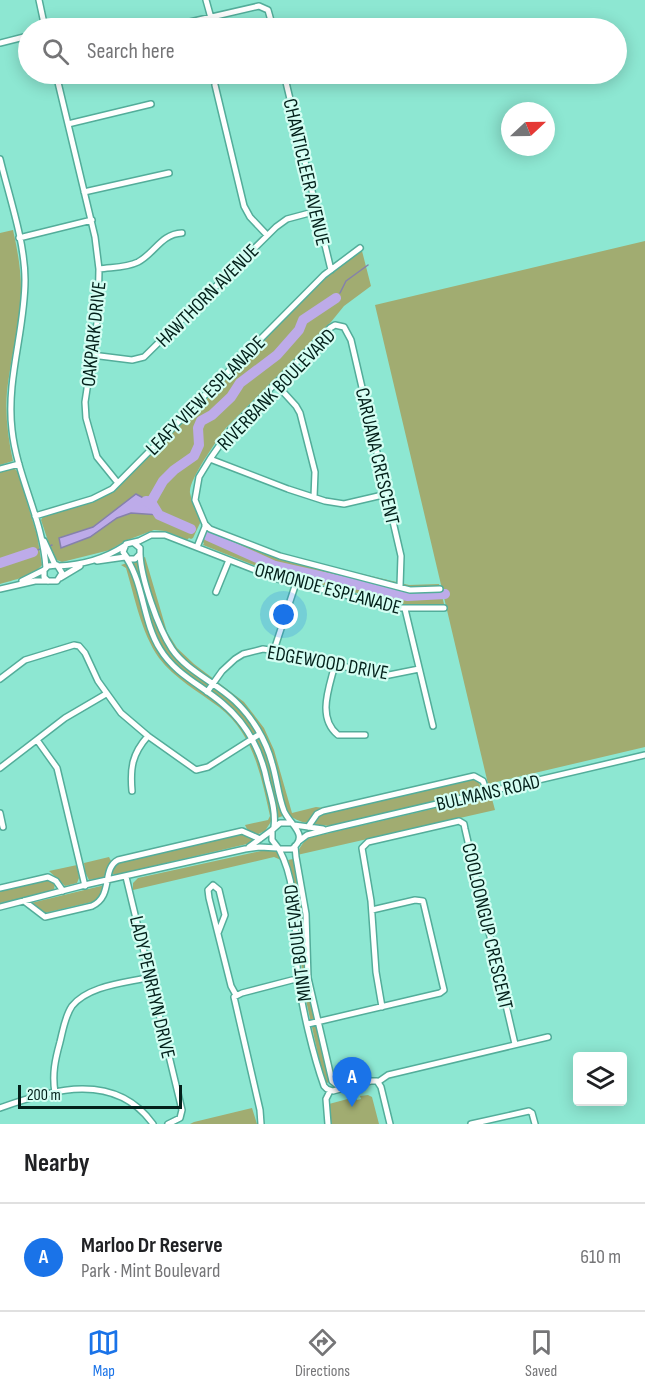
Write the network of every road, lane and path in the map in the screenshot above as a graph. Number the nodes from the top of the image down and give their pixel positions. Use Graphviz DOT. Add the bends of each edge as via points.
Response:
graph roads {
  1 [pos="39,0"];
  2 [pos="206,0"];
  3 [pos="43,18"];
  4 [pos="211,18"];
  5 [pos="271,18"];
  6 [pos="18,38"];
  7 [pos="0,43"];
  8 [pos="58,84"];
  9 [pos="286,84"];
  10 [pos="214,85"];
  11 [pos="152,104"];
  12 [pos="68,124"];
  13 [pos="0,159"];
  14 [pos="169,172"];
  15 [pos="84,192"];
  16 [pos="317,211"];
  17 [pos="92,220"];
  18 [pos="182,233"];
  19 [pos="267,235"];
  20 [pos="19,238"];
  21 [pos="360,248"];
  22 [pos="99,269"];
  23 [pos="331,270"];
  24 [pos="344,327"];
  25 [pos="92,355"];
  26 [pos="276,384"];
  27 [pos="210,459"];
  28 [pos="19,464"];
  29 [pos="0,469"];
  30 [pos="118,483"];
  31 [pos="387,494"];
  32 [pos="314,496"];
  33 [pos="35,516"];
  34 [pos="204,524"];
  35 [pos="40,534"];
  36 [pos="146,537"];
  37 [pos="134,543"];
  38 [pos="126,544"];
  39 [pos="197,547"];
  40 [pos="140,552"];
  41 [pos="126,557"];
  42 [pos="229,560"];
  43 [pos="92,561"];
  44 [pos="82,565"];
  45 [pos="57,566"];
  46 [pos="45,569"];
  47 [pos="60,579"];
  48 [pos="48,581"];
  49 [pos="296,583"];
  50 [pos="15,585"];
  51 [pos="400,586"];
  52 [pos="440,589"];
  53 [pos="0,590"];
  54 [pos="216,592"];
  55 [pos="444,608"];
  56 [pos="405,609"];
  57 [pos="274,650"];
  58 [pos="335,664"];
  59 [pos="419,669"];
  60 [pos="0,679"];
  61 [pos="213,683"];
  62 [pos="207,692"];
  63 [pos="106,694"];
  64 [pos="433,726"];
  65 [pos="260,734"];
  66 [pos="365,735"];
  67 [pos="148,736"];
  68 [pos="252,739"];
  69 [pos="37,740"];
  70 [pos="645,755"];
  71 [pos="0,768"];
  72 [pos="132,791"];
  73 [pos="487,792"];
  74 [pos="0,813"];
  75 [pos="293,824"];
  76 [pos="3,827"];
  77 [pos="308,827"];
  78 [pos="273,829"];
  79 [pos="330,829"];
  80 [pos="260,839"];
  81 [pos="297,844"];
  82 [pos="245,849"];
  83 [pos="278,849"];
  84 [pos="126,877"];
  85 [pos="109,880"];
  86 [pos="85,885"];
  87 [pos="0,888"];
  88 [pos="63,891"];
  89 [pos="24,901"];
  90 [pos="0,907"];
  91 [pos="372,910"];
  92 [pos="218,933"];
  93 [pos="150,977"];
  94 [pos="308,978"];
  95 [pos="298,979"];
  96 [pos="236,995"];
  97 [pos="382,1007"];
  98 [pos="318,1022"];
  99 [pos="308,1024"];
  100 [pos="548,1037"];
  101 [pos="515,1044"];
  102 [pos="378,1082"];
  103 [pos="344,1087"];
  104 [pos="330,1091"];
  105 [pos="55,1092"];
  106 [pos="0,1108"];
  107 [pos="153,1124"];
  108 [pos="168,1124"];
  109 [pos="261,1124"];
  110 [pos="328,1124"];
  111 [pos="390,1124"];
  112 [pos="471,1124"];
  113 [pos="535,1124"];
  1 -- 3 [label="street"];
  2 -- 4 [label="street"];
  4 -- 5 [label="street" via="262,7"];
  6 -- 7 [label="street"];
  8 -- 12 [label="street, OAKPARK DRIVE"];
  9 -- 16 [label="street, CHANTICLEER AVENUE"];
  10 -- 19 [label="street" via="244,206"];
  11 -- 12 [label="street"];
  12 -- 15 [label="street, OAKPARK DRIVE"];
  13 -- 20 [label="street"];
  14 -- 15 [label="street"];
  15 -- 17 [label="street, OAKPARK DRIVE"];
  16 -- 19 [label="street, HAWTHORN AVENUE" via="286,219"];
  16 -- 23 [label="street, CHANTICLEER AVENUE"];
  17 -- 20 [label="street"];
  17 -- 22 [label="street, OAKPARK DRIVE"];
  18 -- 22 [label="street" via="166,237 135,264"];
  19 -- 25 [label="street, HAWTHORN AVENUE" via="144,357 132,360"];
  20 -- 28 [label="street" via="24,304 10,413"];
  21 -- 23 [label="street, LEAFY VIEW ESPLANADE"];
  22 -- 25 [label="street, OAKPARK DRIVE"];
  23 -- 30 [label="street, LEAFY VIEW ESPLANADE"];
  24 -- 26 [label="street, RIVERBANK BOULEVARD" via="330,328"];
  24 -- 31 [label="street, CARUANA CRESCENT" via="351,340"];
  25 -- 30 [label="street, OAKPARK DRIVE" via="86,402 89,434 101,465"];
  26 -- 27 [label="street, RIVERBANK BOULEVARD" via="231,429"];
  26 -- 32 [label="street" via="300,413 315,471"];
  27 -- 32 [label="street"];
  27 -- 34 [label="street, RIVERBANK BOULEVARD" via="195,489"];
  28 -- 29 [label="street"];
  28 -- 33 [label="street"];
  30 -- 33 [label="street, LEAFY VIEW ESPLANADE" via="100,496"];
  31 -- 32 [label="street" via="344,504"];
  31 -- 51 [label="street, CARUANA CRESCENT" via="401,556"];
  33 -- 35 [label="street"];
  34 -- 39 [label="street"];
  34 -- 51 [label="street" via="280,556"];
  35 -- 45 [label="street"];
  35 -- 46 [label="street"];
  36 -- 37 [label="street, ORMONDE ESPLANADE"];
  36 -- 39 [label="street, ORMONDE ESPLANADE" via="165,535"];
  36 -- 40 [label="street"];
  37 -- 38 [label="street"];
  37 -- 40 [label="street"];
  38 -- 41 [label="street"];
  38 -- 43 [label="street"];
  39 -- 42 [label="street, ORMONDE ESPLANADE"];
  40 -- 41 [label="street" via="133,560"];
  40 -- 61 [label="street" via="164,638 181,660"];
  41 -- 43 [label="street"];
  41 -- 62 [label="street" via="160,649 181,673"];
  42 -- 49 [label="street, ORMONDE ESPLANADE"];
  42 -- 54 [label="street"];
  43 -- 44 [label="street"];
  44 -- 45 [label="street"];
  44 -- 47 [label="street"];
  45 -- 46 [label="street" via="51,564"];
  45 -- 47 [label="street" via="62,573"];
  46 -- 48 [label="street"];
  46 -- 50 [label="street"];
  47 -- 48 [label="street"];
  48 -- 50 [label="street"];
  49 -- 56 [label="street, ORMONDE ESPLANADE"];
  49 -- 57 [label="street"];
  50 -- 53 [label="street"];
  51 -- 52 [label="street" via="410,590"];
  55 -- 56 [label="street, ORMONDE ESPLANADE"];
  56 -- 59 [label="street"];
  57 -- 58 [label="street, EDGEWOOD DRIVE"];
  57 -- 61 [label="street, EDGEWOOD DRIVE" via="263,649 235,659"];
  58 -- 59 [label="street, EDGEWOOD DRIVE" via="384,676"];
  58 -- 66 [label="street" via="325,706 333,730 338,735"];
  59 -- 64 [label="street"];
  60 -- 63 [label="street" via="25,660 74,645 85,653"];
  61 -- 62 [label="street, EDGEWOOD DRIVE"];
  61 -- 65 [label="street" via="245,711"];
  62 -- 68 [label="street" via="231,712"];
  63 -- 67 [label="street"];
  63 -- 69 [label="street"];
  65 -- 68 [label="street"];
  65 -- 75 [label="street" via="272,761 285,814"];
  67 -- 68 [label="street" via="200,770"];
  67 -- 72 [label="street" via="132,760"];
  68 -- 78 [label="street" via="265,769 275,813"];
  69 -- 71 [label="street"];
  69 -- 86 [label="street" via="57,768"];
  70 -- 73 [label="street, BULMANS ROAD"];
  73 -- 77 [label="street" via="483,781 474,776 323,811"];
  73 -- 79 [label="street, BULMANS ROAD"];
  74 -- 76 [label="street"];
  75 -- 77 [label="street, BULMANS ROAD"];
  75 -- 78 [label="street" via="280,823"];
  75 -- 81 [label="street" via="299,832"];
  77 -- 79 [label="street, BULMANS ROAD"];
  78 -- 80 [label="street"];
  78 -- 83 [label="street" via="272,840"];
  79 -- 81 [label="street, BULMANS ROAD" via="307,835"];
  80 -- 82 [label="street"];
  80 -- 85 [label="street" via="242,831 118,860 110,868"];
  81 -- 83 [label="street" via="288,850"];
  81 -- 94 [label="street, MINT BOULEVARD" via="306,914"];
  82 -- 83 [label="street"];
  82 -- 84 [label="street"];
  83 -- 95 [label="street, MINT BOULEVARD" via="287,866 295,904"];
  84 -- 85 [label="street"];
  84 -- 93 [label="street, LADY PENRHYN DRIVE"];
  85 -- 86 [label="street"];
  85 -- 89 [label="street" via="98,903 76,910 45,917"];
  86 -- 88 [label="street"];
  87 -- 88 [label="street" via="51,877"];
  88 -- 89 [label="street"];
  89 -- 90 [label="street"];
  91 -- 97 [label="street, COOLOONGUP CRESCENT"];
  91 -- 97 [label="street" via="423,901 444,987 440,993"];
  91 -- 101 [label="street, COOLOONGUP CRESCENT" via="363,845 462,822"];
  92 -- 92 [label="street" via="208,892 213,885 219,890 225,915"];
  92 -- 96 [label="street"];
  93 -- 105 [label="street" via="98,990 72,1005 53,1068"];
  93 -- 108 [label="street, LADY PENRHYN DRIVE" via="182,1110 180,1118"];
  94 -- 95 [label="street"];
  94 -- 98 [label="street, MINT BOULEVARD"];
  95 -- 96 [label="street"];
  95 -- 99 [label="street, MINT BOULEVARD"];
  96 -- 109 [label="street"];
  97 -- 98 [label="street"];
  98 -- 99 [label="street"];
  98 -- 103 [label="street, MINT BOULEVARD" via="332,1081"];
  99 -- 104 [label="street, MINT BOULEVARD" via="324,1086"];
  100 -- 101 [label="street"];
  101 -- 102 [label="street" via="387,1075"];
  102 -- 103 [label="street"];
  102 -- 111 [label="street"];
  103 -- 104 [label="street"];
  104 -- 110 [label="street" via="326,1099"];
  105 -- 106 [label="street"];
  105 -- 107 [label="street" via="94,1088 112,1092 135,1104"];
  112 -- 113 [label="street" via="529,1111"];
}
